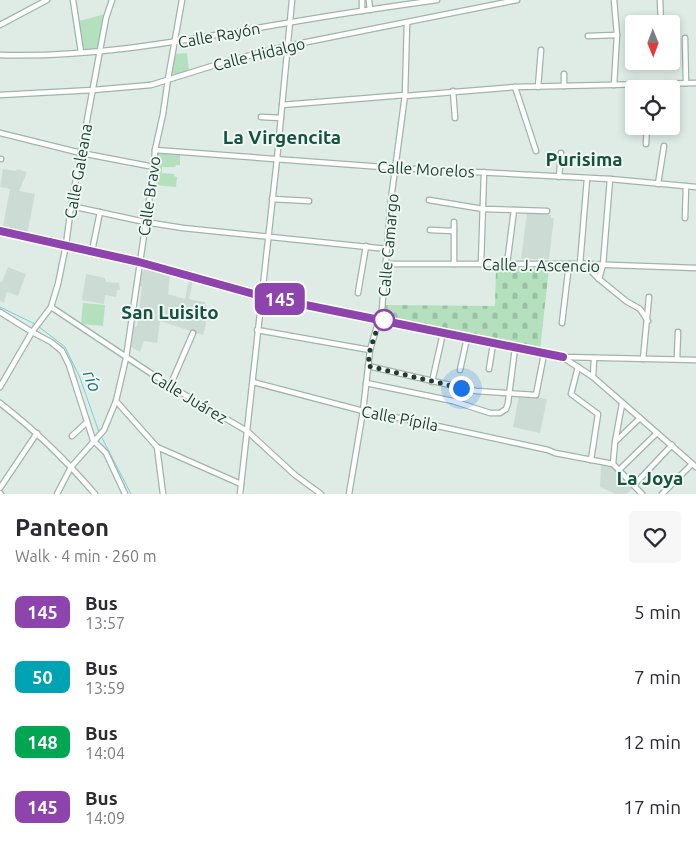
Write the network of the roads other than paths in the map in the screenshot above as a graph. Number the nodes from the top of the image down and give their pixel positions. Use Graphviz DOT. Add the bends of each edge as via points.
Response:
graph roads {
  1 [pos="47,0"];
  2 [pos="73,0"];
  3 [pos="112,0"];
  4 [pos="182,0"];
  5 [pos="292,0"];
  6 [pos="362,0"];
  7 [pos="369,0"];
  8 [pos="437,0"];
  9 [pos="517,0"];
  10 [pos="614,0"];
  11 [pos="660,0"];
  12 [pos="370,10"];
  13 [pos="362,11"];
  14 [pos="661,15"];
  15 [pos="289,22"];
  16 [pos="407,23"];
  17 [pos="0,25"];
  18 [pos="617,35"];
  19 [pos="588,36"];
  20 [pos="685,38"];
  21 [pos="174,42"];
  22 [pos="286,46"];
  23 [pos="541,50"];
  24 [pos="100,51"];
  25 [pos="81,52"];
  26 [pos="0,55"];
  27 [pos="564,74"];
  28 [pos="168,80"];
  29 [pos="696,82"];
  30 [pos="680,83"];
  31 [pos="686,83"];
  32 [pos="614,85"];
  33 [pos="625,85"];
  34 [pos="564,86"];
  35 [pos="515,87"];
  36 [pos="538,87"];
  37 [pos="93,90"];
  38 [pos="453,91"];
  39 [pos="0,95"];
  40 [pos="405,95"];
  41 [pos="282,105"];
  42 [pos="261,117"];
  43 [pos="281,118"];
  44 [pos="455,118"];
  45 [pos="0,133"];
  46 [pos="646,135"];
  47 [pos="646,144"];
  48 [pos="664,146"];
  49 [pos="155,150"];
  50 [pos="536,151"];
  51 [pos="81,153"];
  52 [pos="560,153"];
  53 [pos="277,159"];
  54 [pos="154,167"];
  55 [pos="396,168"];
  56 [pos="484,172"];
  57 [pos="559,177"];
  58 [pos="587,179"];
  59 [pos="610,180"];
  60 [pos="658,184"];
  61 [pos="686,186"];
  62 [pos="696,187"];
  63 [pos="272,199"];
  64 [pos="429,200"];
  65 [pos="309,201"];
  66 [pos="71,206"];
  67 [pos="483,209"];
  68 [pos="514,210"];
  69 [pos="547,211"];
  70 [pos="100,212"];
  71 [pos="685,218"];
  72 [pos="145,222"];
  73 [pos="454,222"];
  74 [pos="430,230"];
  75 [pos="0,231"];
  76 [pos="454,231"];
  77 [pos="268,236"];
  78 [pos="66,245"];
  79 [pos="366,246"];
  80 [pos="387,249"];
  81 [pos="92,251"];
  82 [pos="139,262"];
  83 [pos="386,264"];
  84 [pos="454,264"];
  85 [pos="481,264"];
  86 [pos="507,264"];
  87 [pos="568,264"];
  88 [pos="582,264"];
  89 [pos="603,265"];
  90 [pos="696,268"];
  91 [pos="599,279"];
  92 [pos="358,293"];
  93 [pos="261,296"];
  94 [pos="649,296"];
  95 [pos="51,307"];
  96 [pos="0,312"];
  97 [pos="380,320"];
  98 [pos="648,321"];
  99 [pos="562,324"];
  100 [pos="257,330"];
  101 [pos="33,331"];
  102 [pos="678,332"];
  103 [pos="193,333"];
  104 [pos="443,333"];
  105 [pos="467,338"];
  106 [pos="493,344"];
  107 [pos="515,348"];
  108 [pos="370,350"];
  109 [pos="544,354"];
  110 [pos="563,357"];
  111 [pos="126,358"];
  112 [pos="594,358"];
  113 [pos="643,359"];
  114 [pos="677,359"];
  115 [pos="696,360"];
  116 [pos="368,366"];
  117 [pos="578,367"];
  118 [pos="489,369"];
  119 [pos="460,370"];
  120 [pos="593,377"];
  121 [pos="253,382"];
  122 [pos="432,382"];
  123 [pos="366,384"];
  124 [pos="170,386"];
  125 [pos="0,387"];
  126 [pos="509,393"];
  127 [pos="116,401"];
  128 [pos="0,403"];
  129 [pos="622,404"];
  130 [pos="363,411"];
  131 [pos="640,418"];
  132 [pos="86,422"];
  133 [pos="247,431"];
  134 [pos="37,433"];
  135 [pos="657,433"];
  136 [pos="72,436"];
  137 [pos="94,440"];
  138 [pos="615,442"];
  139 [pos="672,445"];
  140 [pos="157,447"];
  141 [pos="591,460"];
  142 [pos="613,464"];
  143 [pos="694,466"];
  144 [pos="71,467"];
  145 [pos="619,470"];
  146 [pos="241,484"];
  147 [pos="634,485"];
  148 [pos="0,488"];
  149 [pos="57,494"];
  150 [pos="95,494"];
  151 [pos="125,494"];
  152 [pos="162,494"];
  153 [pos="240,494"];
  154 [pos="321,494"];
  155 [pos="349,494"];
  156 [pos="642,494"];
  157 [pos="662,494"];
  1 -- 17 [label="street"];
  2 -- 25 [label="street"];
  3 -- 24 [label="street, Calle Galeana"];
  4 -- 21 [label="street, Calle Bravo"];
  5 -- 15 [label="street"];
  6 -- 13 [label="street"];
  7 -- 12 [label="street"];
  8 -- 12 [label="street, Calle Rayón"];
  9 -- 16 [label="street, Calle Hidalgo"];
  10 -- 18 [label="street"];
  11 -- 14 [label="street"];
  12 -- 13 [label="street, Calle Rayón"];
  13 -- 15 [label="street, Calle Rayón"];
  15 -- 21 [label="street, Calle Rayón"];
  15 -- 22 [label="street"];
  16 -- 22 [label="street, Calle Hidalgo"];
  16 -- 40 [label="street, Calle Camargo"];
  18 -- 19 [label="street"];
  18 -- 32 [label="street"];
  20 -- 31 [label="street"];
  21 -- 24 [label="street, Calle Rayón"];
  21 -- 28 [label="street, Calle Bravo"];
  22 -- 28 [label="street, Calle Hidalgo" via="228,60"];
  22 -- 41 [label="street"];
  23 -- 36 [label="street"];
  24 -- 25 [label="street, Calle Rayón"];
  24 -- 37 [label="street, Calle Galeana"];
  25 -- 26 [label="street, Calle Rayón"];
  27 -- 34 [label="street"];
  28 -- 37 [label="street, Calle Hidalgo" via="151,85"];
  28 -- 49 [label="street, Calle Bravo"];
  29 -- 31 [label="street"];
  30 -- 31 [label="street"];
  32 -- 33 [label="street"];
  32 -- 34 [label="street"];
  34 -- 36 [label="street"];
  35 -- 36 [label="street"];
  35 -- 38 [label="street"];
  35 -- 50 [label="street"];
  37 -- 39 [label="street, Calle Hidalgo"];
  37 -- 51 [label="street, Calle Galeana"];
  38 -- 40 [label="street"];
  38 -- 44 [label="street"];
  40 -- 41 [label="street"];
  40 -- 55 [label="street, Calle Camargo"];
  41 -- 43 [label="street"];
  42 -- 43 [label="street"];
  43 -- 53 [label="street"];
  45 -- 51 [label="street"];
  46 -- 47 [label="street"];
  48 -- 60 [label="street"];
  49 -- 53 [label="street, Calle Morelos"];
  49 -- 54 [label="street, Calle Bravo"];
  51 -- 54 [label="street"];
  51 -- 66 [label="street, Calle Galeana"];
  52 -- 57 [label="street"];
  53 -- 55 [label="street, Calle Morelos"];
  53 -- 63 [label="street"];
  54 -- 72 [label="street, Calle Bravo"];
  55 -- 56 [label="street, Calle Morelos"];
  55 -- 80 [label="street, Calle Camargo"];
  56 -- 57 [label="street, Calle Morelos"];
  56 -- 67 [label="street"];
  57 -- 58 [label="street, Calle Morelos"];
  58 -- 59 [label="street, Calle Morelos"];
  58 -- 88 [label="street"];
  59 -- 60 [label="street, Calle Morelos"];
  59 -- 89 [label="street"];
  60 -- 61 [label="street, Calle Morelos"];
  61 -- 62 [label="street, Calle Morelos"];
  61 -- 71 [label="street"];
  63 -- 65 [label="street"];
  63 -- 77 [label="street"];
  64 -- 67 [label="street"];
  66 -- 70 [label="street"];
  66 -- 78 [label="street, Calle Galeana"];
  67 -- 68 [label="street"];
  67 -- 85 [label="street"];
  68 -- 69 [label="street"];
  68 -- 86 [label="street"];
  70 -- 72 [label="street"];
  70 -- 81 [label="street"];
  72 -- 77 [label="street"];
  72 -- 82 [label="street, Calle Bravo"];
  73 -- 76 [label="street"];
  74 -- 76 [label="street"];
  75 -- 78 [label="street"];
  76 -- 84 [label="street"];
  77 -- 79 [label="street"];
  77 -- 93 [label="street"];
  78 -- 81 [label="street"];
  78 -- 95 [label="street, Calle Galeana"];
  79 -- 80 [label="street"];
  79 -- 92 [label="street"];
  80 -- 83 [label="street, Calle Camargo"];
  81 -- 82 [label="street"];
  82 -- 93 [label="street"];
  82 -- 111 [label="street, Calle Bravo"];
  83 -- 84 [label="street, Calle J. Ascencio"];
  83 -- 97 [label="street, Calle Camargo"];
  84 -- 85 [label="street, Calle J. Ascencio"];
  85 -- 86 [label="street, Calle J. Ascencio"];
  86 -- 87 [label="street, Calle J. Ascencio"];
  87 -- 88 [label="street, Calle J. Ascencio"];
  87 -- 99 [label="street"];
  88 -- 89 [label="street, Calle J. Ascencio"];
  88 -- 91 [label="street"];
  89 -- 90 [label="street, Calle J. Ascencio"];
  89 -- 91 [label="street"];
  91 -- 98 [label="street" via="640,309"];
  93 -- 97 [label="street"];
  93 -- 100 [label="street"];
  94 -- 98 [label="street"];
  95 -- 101 [label="street, Calle Galeana"];
  95 -- 111 [label="street, Calle Juárez"];
  96 -- 101 [label="street"];
  97 -- 104 [label="street"];
  97 -- 108 [label="street, Calle Camargo"];
  98 -- 113 [label="street"];
  100 -- 108 [label="street"];
  100 -- 121 [label="street"];
  101 -- 125 [label="street, Calle Galeana"];
  101 -- 132 [label="street" via="62,351"];
  102 -- 114 [label="street"];
  103 -- 124 [label="street"];
  104 -- 105 [label="street"];
  104 -- 122 [label="street"];
  105 -- 106 [label="street"];
  105 -- 119 [label="street"];
  106 -- 107 [label="street"];
  106 -- 118 [label="street"];
  107 -- 109 [label="street"];
  107 -- 126 [label="street"];
  108 -- 116 [label="street, Calle Camargo"];
  109 -- 110 [label="street"];
  109 -- 126 [label="street" via="536,395"];
  110 -- 112 [label="street"];
  110 -- 117 [label="street"];
  111 -- 124 [label="street, Calle Juárez"];
  111 -- 127 [label="street, Calle Bravo"];
  112 -- 113 [label="street"];
  112 -- 120 [label="street"];
  113 -- 114 [label="street"];
  114 -- 115 [label="street"];
  116 -- 122 [label="street"];
  116 -- 123 [label="street, Calle Camargo"];
  117 -- 120 [label="street"];
  117 -- 141 [label="street" via="572,394 598,414"];
  120 -- 129 [label="street"];
  121 -- 130 [label="street, Calle Pípila"];
  121 -- 133 [label="street"];
  122 -- 126 [label="street" via="486,393"];
  123 -- 126 [label="street" via="453,401 490,413 506,410"];
  123 -- 130 [label="street, Calle Camargo"];
  124 -- 133 [label="street, Calle Juárez"];
  127 -- 137 [label="street, Calle Bravo" via="104,430"];
  127 -- 140 [label="street"];
  128 -- 134 [label="street"];
  129 -- 131 [label="street"];
  129 -- 138 [label="street"];
  130 -- 141 [label="street, Calle Pípila"];
  130 -- 155 [label="street, Calle Camargo"];
  131 -- 135 [label="street"];
  131 -- 138 [label="street"];
  132 -- 136 [label="street"];
  132 -- 137 [label="street"];
  133 -- 146 [label="street"];
  133 -- 154 [label="street, Calle Juárez"];
  134 -- 144 [label="street"];
  134 -- 148 [label="street"];
  135 -- 139 [label="street"];
  135 -- 145 [label="street"];
  137 -- 144 [label="street, Calle Bravo"];
  137 -- 151 [label="street" via="106,453"];
  138 -- 142 [label="street"];
  139 -- 143 [label="street"];
  139 -- 147 [label="street"];
  140 -- 146 [label="street"];
  140 -- 152 [label="street"];
  141 -- 142 [label="street, Calle Pípila"];
  142 -- 145 [label="street"];
  143 -- 157 [label="street"];
  144 -- 149 [label="street, Calle Bravo"];
  144 -- 150 [label="street"];
  145 -- 147 [label="street"];
  146 -- 153 [label="street"];
  147 -- 156 [label="street"];
}
